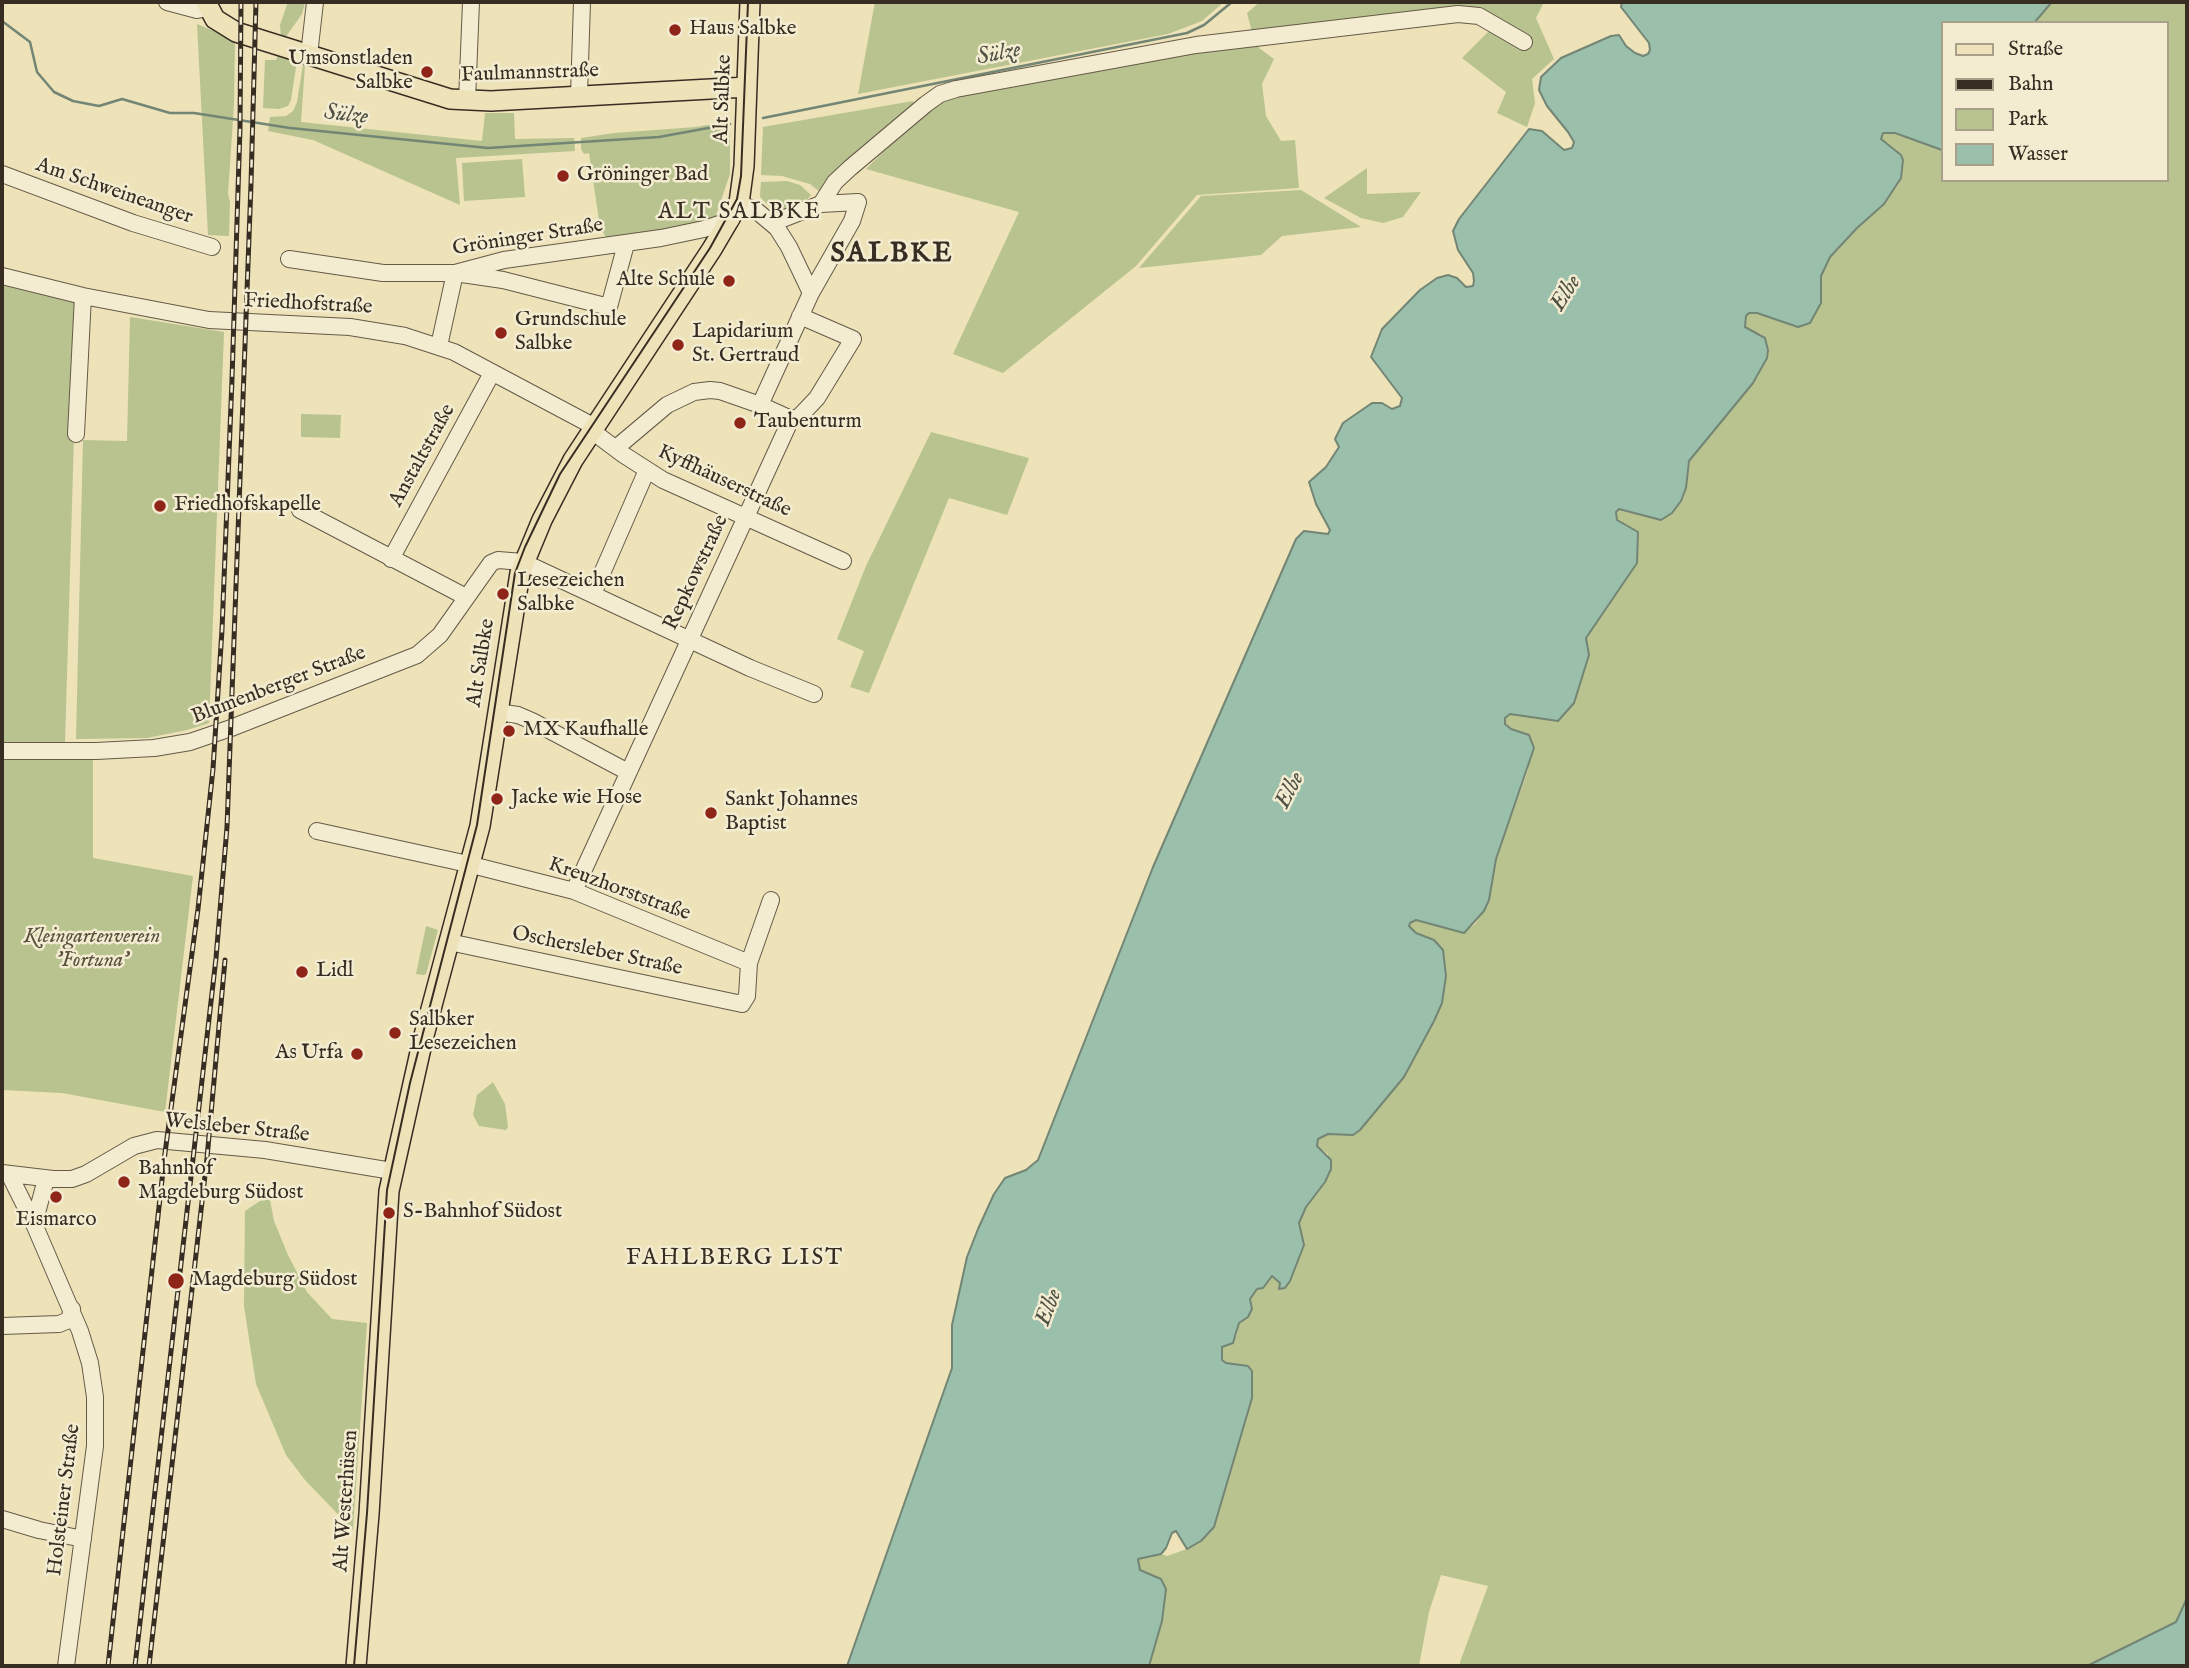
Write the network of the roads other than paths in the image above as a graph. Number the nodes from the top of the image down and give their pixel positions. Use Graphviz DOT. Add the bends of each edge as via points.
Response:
graph roads {
  1 [pos="166,2"];
  2 [pos="314,2"];
  3 [pos="471,2"];
  4 [pos="582,2"];
  5 [pos="750,2"];
  6 [pos="207,5"];
  7 [pos="1524,42"];
  8 [pos="309,55"];
  9 [pos="747,87"];
  10 [pos="579,96"];
  11 [pos="467,101"];
  12 [pos="2,174"];
  13 [pos="821,204"];
  14 [pos="735,211"];
  15 [pos="772,222"];
  16 [pos="626,244"];
  17 [pos="212,247"];
  18 [pos="289,259"];
  19 [pos="455,273"];
  20 [pos="2,276"];
  21 [pos="811,293"];
  22 [pos="83,296"];
  23 [pos="800,316"];
  24 [pos="439,346"];
  25 [pos="492,373"];
  26 [pos="760,405"];
  27 [pos="791,419"];
  28 [pos="594,429"];
  29 [pos="76,434"];
  30 [pos="616,448"];
  31 [pos="647,470"];
  32 [pos="300,510"];
  33 [pos="746,518"];
  34 [pos="391,559"];
  35 [pos="844,561"];
  36 [pos="523,562"];
  37 [pos="593,594"];
  38 [pos="466,597"];
  39 [pos="689,639"];
  40 [pos="814,694"];
  41 [pos="497,712"];
  42 [pos="2,751"];
  43 [pos="628,772"];
  44 [pos="317,831"];
  45 [pos="471,864"];
  46 [pos="574,891"];
  47 [pos="771,900"];
  48 [pos="449,942"];
  49 [pos="749,963"];
  50 [pos="392,1171"];
  51 [pos="5,1173"];
  52 [pos="46,1179"];
  53 [pos="34,1224"];
  54 [pos="72,1309"];
  55 [pos="2,1326"];
  56 [pos="379,1339"];
  57 [pos="2,1519"];
  58 [pos="83,1539"];
  59 [pos="66,1666"];
  60 [pos="356,1666"];
  1 -- 6 [label="street" via="197,10"];
  2 -- 8 [label="street"];
  3 -- 11 [label="street"];
  4 -- 10 [label="street"];
  5 -- 9 [label="main road, Alt Salbke"];
  6 -- 8 [label="main road, Faulmannstraße" via="215,19 231,30"];
  7 -- 13 [label="street" via="1479,16 1458,14 1196,45 956,89 926,104 850,168"];
  8 -- 11 [label="main road, Faulmannstraße" via="434,96"];
  9 -- 10 [label="main road, Faulmannstraße"];
  9 -- 14 [label="main road, Alt Salbke" via="744,166"];
  10 -- 11 [label="main road, Faulmannstraße"];
  12 -- 17 [label="street, Am Schweineanger"];
  13 -- 15 [label="street"];
  13 -- 21 [label="street" via="858,202"];
  14 -- 15 [label="street" via="751,207"];
  14 -- 16 [label="street, Gröninger Straße" via="704,229"];
  14 -- 28 [label="main road, Alt Salbke"];
  15 -- 21 [label="street"];
  16 -- 19 [label="street, Gröninger Straße" via="504,260"];
  16 -- 19 [label="street" via="609,307 503,280"];
  18 -- 19 [label="street, Gröninger Straße" via="383,273"];
  19 -- 24 [label="street"];
  20 -- 22 [label="street, Friedhofstraße"];
  21 -- 23 [label="street"];
  22 -- 24 [label="street, Friedhofstraße" via="222,322 370,328"];
  22 -- 29 [label="street"];
  23 -- 26 [label="street"];
  23 -- 27 [label="street, Repkowstraße" via="853,339 817,398"];
  24 -- 25 [label="street, Friedhofstraße"];
  25 -- 28 [label="street, Friedhofstraße"];
  25 -- 34 [label="street, Anstaltstraße"];
  26 -- 27 [label="street"];
  26 -- 30 [label="street" via="720,391 694,392 670,402"];
  27 -- 33 [label="street, Repkowstraße"];
  28 -- 30 [label="street, Kyffhäuserstraße"];
  28 -- 36 [label="main road, Alt Salbke" via="560,482"];
  30 -- 31 [label="street, Kyffhäuserstraße"];
  31 -- 33 [label="street, Kyffhäuserstraße"];
  31 -- 37 [label="street"];
  32 -- 34 [label="street"];
  33 -- 35 [label="street, Kyffhäuserstraße"];
  33 -- 39 [label="street, Repkowstraße"];
  34 -- 38 [label="street"];
  36 -- 37 [label="street"];
  36 -- 38 [label="street, Blumenberger Straße" via="491,562"];
  36 -- 41 [label="main road, Alt Salbke"];
  37 -- 39 [label="street"];
  38 -- 42 [label="street, Blumenberger Straße" via="440,635 411,658 225,731 154,748"];
  39 -- 40 [label="street"];
  39 -- 43 [label="street, Repkowstraße"];
  41 -- 43 [label="street" via="532,721"];
  41 -- 45 [label="main road, Alt Salbke"];
  43 -- 46 [label="street, Repkowstraße"];
  44 -- 45 [label="street, Kreuzhorststraße"];
  45 -- 46 [label="street, Kreuzhorststraße"];
  45 -- 48 [label="main road, Alt Salbke"];
  46 -- 49 [label="street, Kreuzhorststraße"];
  47 -- 49 [label="street"];
  48 -- 49 [label="street, Oschersleber Straße" via="737,1003 747,998"];
  48 -- 50 [label="main road, Alt Salbke"];
  50 -- 52 [label="street, Welsleber Straße" via="265,1150 157,1140 76,1178"];
  50 -- 56 [label="main road, Alt Salbke"];
  51 -- 52 [label="street, Welsleber Straße"];
  51 -- 53 [label="street, Holsteiner Straße"];
  52 -- 53 [label="street"];
  53 -- 54 [label="street, Holsteiner Straße"];
  54 -- 55 [label="street" via="69,1319 59,1324"];
  54 -- 58 [label="street, Holsteiner Straße" via="88,1353 95,1397 95,1446"];
  56 -- 60 [label="main road, Alt Westerhüsen"];
  57 -- 58 [label="street"];
  58 -- 59 [label="street, Holsteiner Straße"];
}
